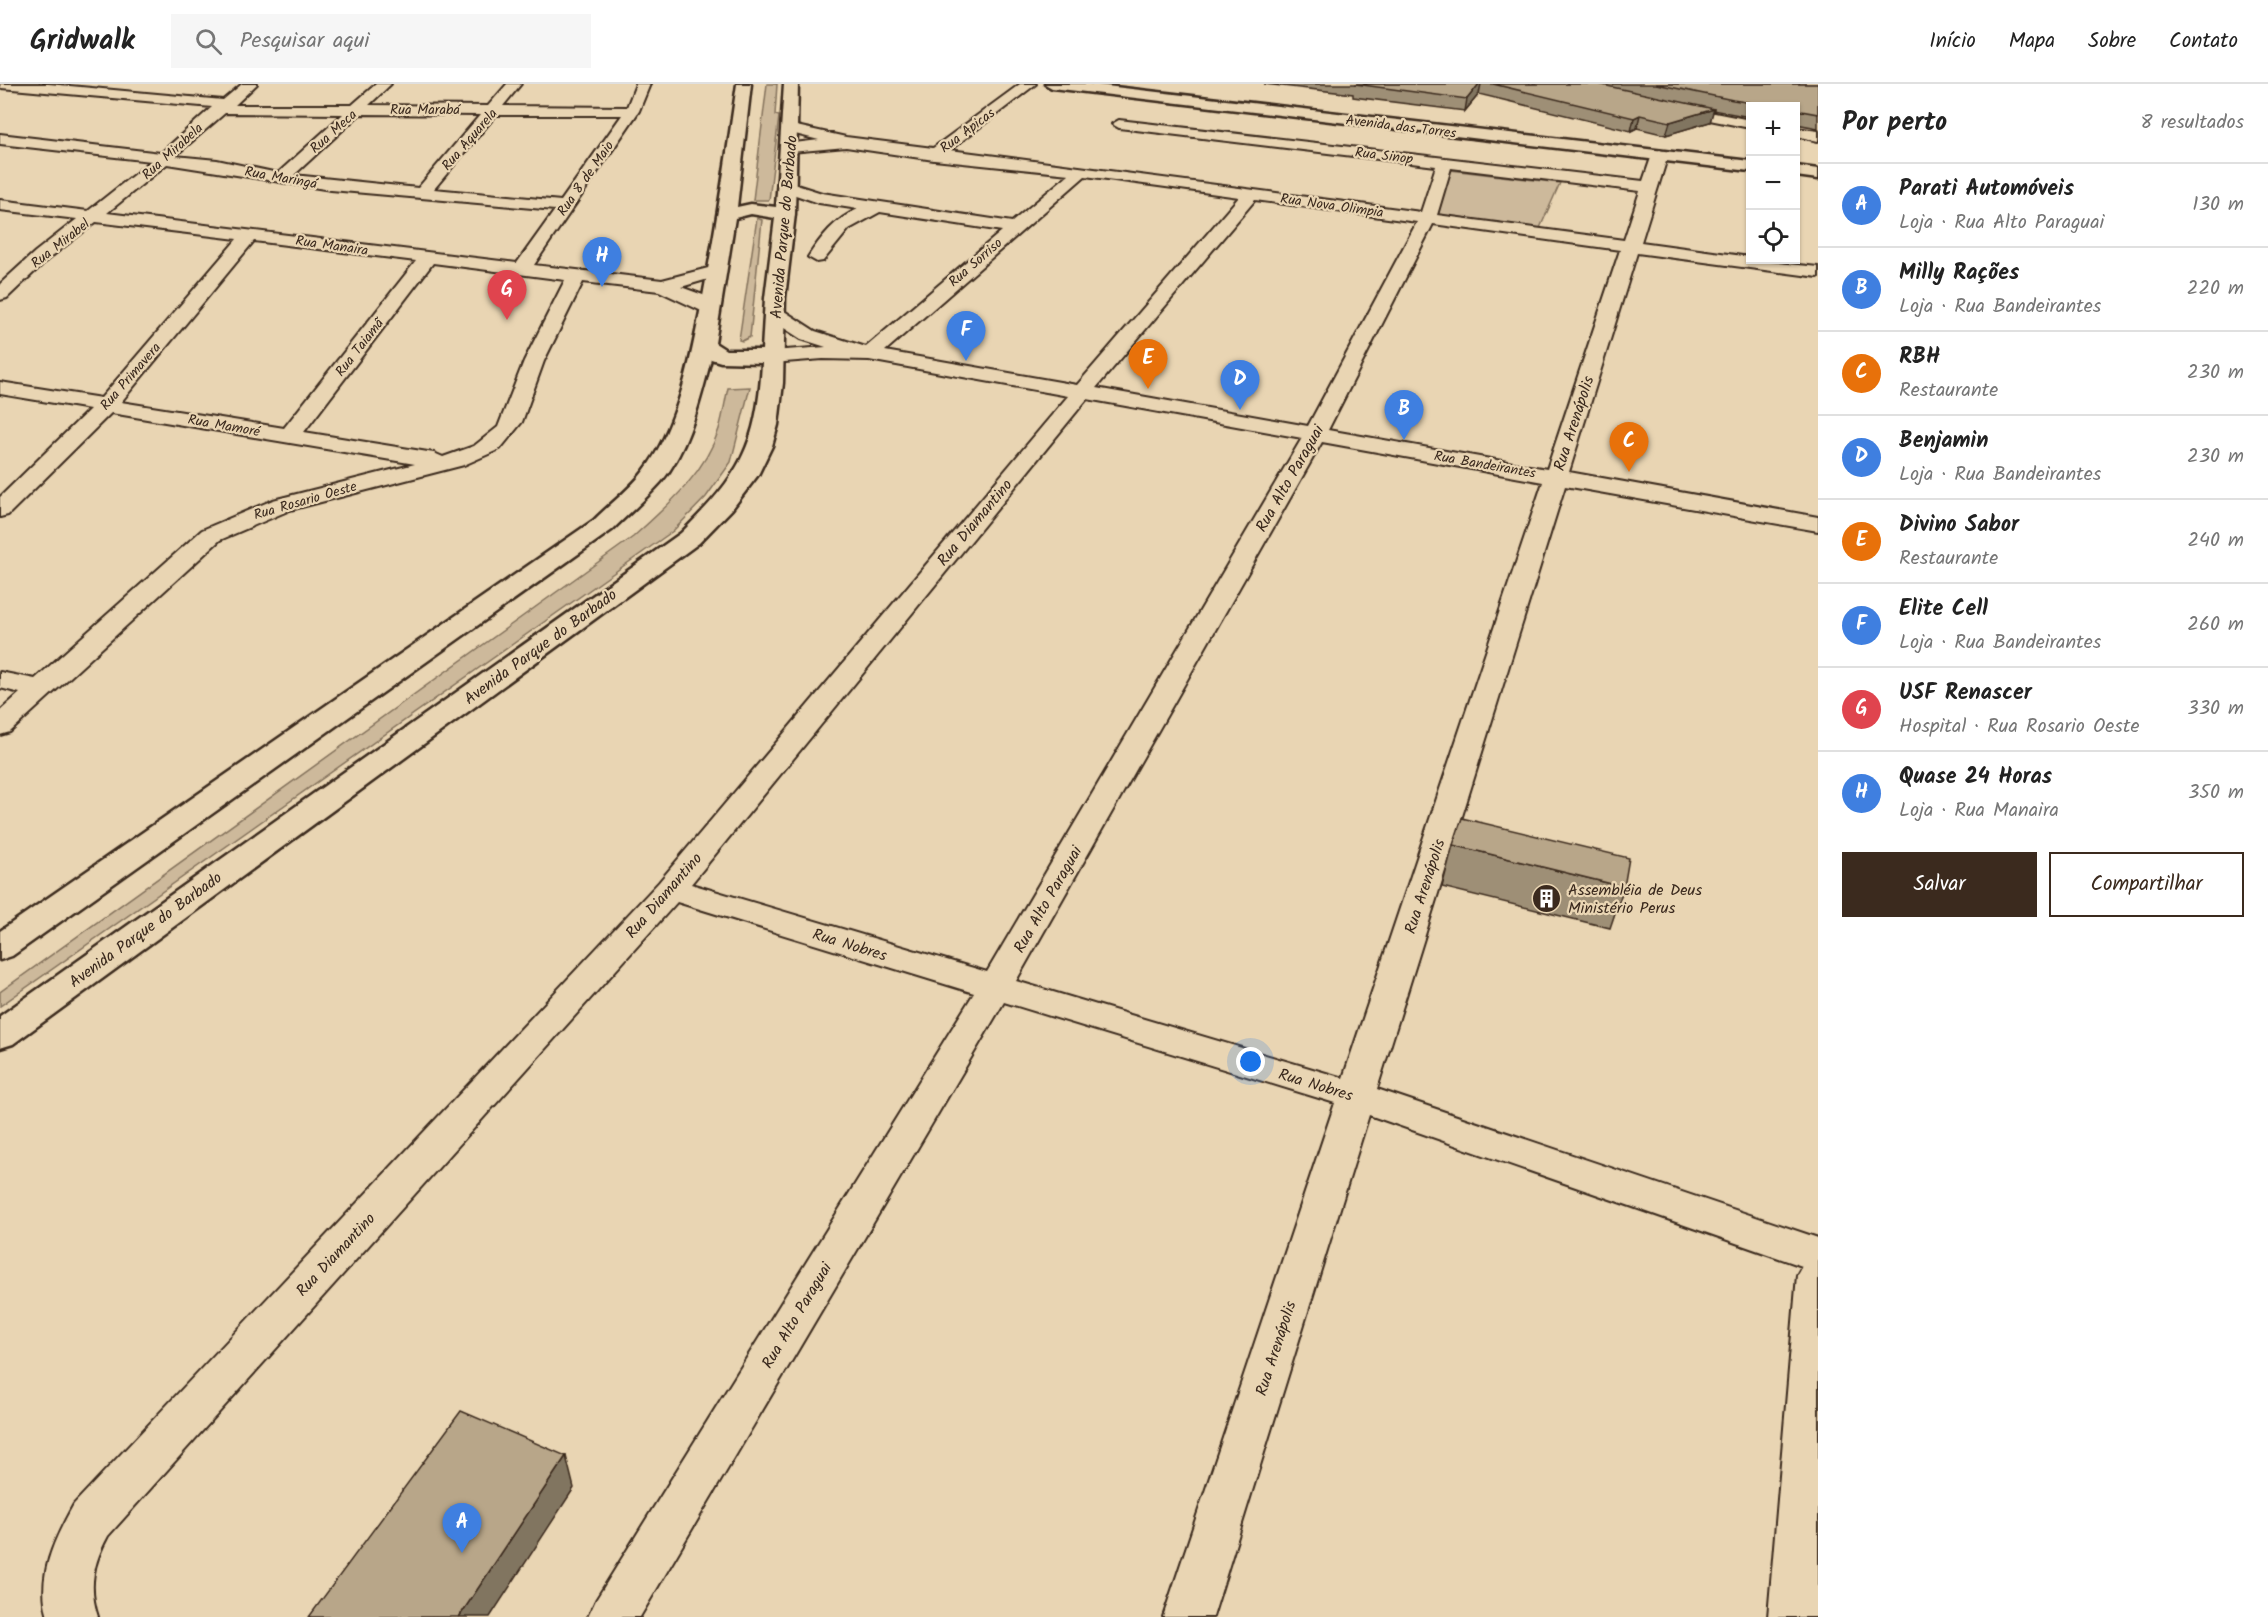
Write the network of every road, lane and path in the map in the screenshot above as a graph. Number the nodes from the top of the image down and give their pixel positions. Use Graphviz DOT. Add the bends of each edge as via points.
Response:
graph roads {
  1 [pos="1,84"];
  2 [pos="250,84"];
  3 [pos="384,84"];
  4 [pos="514,84"];
  5 [pos="643,84"];
  6 [pos="744,84"];
  7 [pos="791,84"];
  8 [pos="1029,84"];
  9 [pos="1052,84"];
  10 [pos="1164,84"];
  11 [pos="1651,104"];
  12 [pos="221,107"];
  13 [pos="358,109"];
  14 [pos="494,110"];
  15 [pos="632,111"];
  16 [pos="1746,123"];
  17 [pos="1119,124"];
  18 [pos="792,129"];
  19 [pos="1800,133"];
  20 [pos="1818,136"];
  21 [pos="0,139"];
  22 [pos="846,142"];
  23 [pos="791,147"];
  24 [pos="1746,153"];
  25 [pos="934,155"];
  26 [pos="1660,155"];
  27 [pos="164,158"];
  28 [pos="1800,159"];
  29 [pos="1818,161"];
  30 [pos="1445,162"];
  31 [pos="1746,164"];
  32 [pos="1082,171"];
  33 [pos="1800,172"];
  34 [pos="1818,174"];
  35 [pos="281,178"];
  36 [pos="787,187"];
  37 [pos="1649,187"];
  38 [pos="423,192"];
  39 [pos="1251,194"];
  40 [pos="838,201"];
  41 [pos="0,205"];
  42 [pos="564,206"];
  43 [pos="879,207"];
  44 [pos="786,211"];
  45 [pos="727,214"];
  46 [pos="93,217"];
  47 [pos="1427,219"];
  48 [pos="1014,228"];
  49 [pos="251,234"];
  50 [pos="1630,246"];
  51 [pos="42,256"];
  52 [pos="817,257"];
  53 [pos="428,258"];
  54 [pos="522,269"];
  55 [pos="716,272"];
  56 [pos="1818,272"];
  57 [pos="577,275"];
  58 [pos="0,276"];
  59 [pos="663,286"];
  60 [pos="0,294"];
  61 [pos="708,308"];
  62 [pos="774,313"];
  63 [pos="704,345"];
  64 [pos="869,354"];
  65 [pos="772,357"];
  66 [pos="0,388"];
  67 [pos="1082,392"];
  68 [pos="107,405"];
  69 [pos="1315,434"];
  70 [pos="289,436"];
  71 [pos="447,462"];
  72 [pos="1556,477"];
  73 [pos="0,510"];
  74 [pos="1818,524"];
  75 [pos="0,680"];
  76 [pos="41,689"];
  77 [pos="0,726"];
  78 [pos="670,889"];
  79 [pos="0,948"];
  80 [pos="995,988"];
  81 [pos="0,1035"];
  82 [pos="1356,1096"];
  83 [pos="1818,1255"];
  84 [pos="1818,1275"];
  85 [pos="70,1600"];
  86 [pos="613,1617"];
  87 [pos="1188,1617"];
  88 [pos="1793,1617"];
  1 -- 12 [label="street, Rua Marabá"];
  2 -- 12 [label="street, Rua Mirabela"];
  3 -- 13 [label="street, Rua Meca"];
  4 -- 14 [label="street, Rua Aquarela"];
  5 -- 15 [label="street, Rua 8 de Maio"];
  6 -- 45 [label="main road"];
  7 -- 18 [label="main road, Avenida Parque do Barbado"];
  8 -- 25 [label="street, Rua Apicas"];
  9 -- 26 [label="main road, Avenida das Torres"];
  10 -- 24 [label="main road, Avenida das Torres"];
  11 -- 16 [label="street"];
  12 -- 13 [label="street, Rua Marabá"];
  12 -- 27 [label="street, Rua Mirabela"];
  13 -- 14 [label="street, Rua Marabá"];
  13 -- 35 [label="street, Rua Meca"];
  14 -- 15 [label="street, Rua Marabá"];
  14 -- 38 [label="street, Rua Aquarela"];
  15 -- 42 [label="street, Rua 8 de Maio"];
  17 -- 30 [label="street, Rua Sinop"];
  18 -- 22 [label="street, Rua Nova Olimpia"];
  18 -- 23 [label="main road, Avenida Parque do Barbado"];
  19 -- 20 [label="street"];
  21 -- 27 [label="street, Rua Maringá"];
  22 -- 23 [label="street, Rua Nova Olimpia"];
  22 -- 25 [label="street, Rua Nova Olimpia"];
  23 -- 36 [label="main road, Avenida Parque do Barbado"];
  25 -- 32 [label="street, Rua Nova Olimpia"];
  26 -- 31 [label="main road, Avenida das Torres"];
  26 -- 37 [label="street, Rua Arenápolis"];
  27 -- 35 [label="street, Rua Maringá"];
  27 -- 46 [label="street, Rua Mirabela"];
  28 -- 29 [label="main road"];
  30 -- 37 [label="street, Rua Sinop"];
  30 -- 47 [label="street, Rua Alto Paraguai"];
  32 -- 39 [label="street, Rua Nova Olimpia"];
  32 -- 48 [label="street, Rua Sorriso"];
  33 -- 34 [label="main road"];
  35 -- 38 [label="street, Rua Maringá"];
  36 -- 40 [label="street"];
  36 -- 44 [label="main road, Avenida Parque do Barbado"];
  37 -- 50 [label="street, Rua Arenápolis"];
  38 -- 42 [label="street, Rua Maringá"];
  39 -- 47 [label="street, Rua Nova Olimpia"];
  39 -- 67 [label="street, Rua Diamantino"];
  40 -- 43 [label="street"];
  40 -- 44 [label="street" via="811,202"];
  41 -- 46 [label="street, Rua Manaira"];
  42 -- 54 [label="street, Rua 8 de Maio"];
  43 -- 48 [label="street"];
  43 -- 52 [label="street" via="844,224"];
  44 -- 45 [label="main road" via="749,209"];
  44 -- 62 [label="main road, Avenida Parque do Barbado"];
  45 -- 55 [label="main road"];
  46 -- 49 [label="street, Rua Manaira"];
  46 -- 51 [label="street, Rua Mirabel"];
  47 -- 50 [label="street, Rua Nova Olimpia"];
  47 -- 69 [label="street, Rua Alto Paraguai"];
  48 -- 64 [label="street, Rua Sorriso"];
  49 -- 53 [label="street, Rua Manaira"];
  49 -- 68 [label="street, Rua Primavera"];
  50 -- 56 [label="street, Rua Nova Olimpia"];
  50 -- 72 [label="street, Rua Arenápolis"];
  51 -- 58 [label="street"];
  51 -- 60 [label="street, Rua Mirabel"];
  53 -- 54 [label="street, Rua Manaira"];
  53 -- 70 [label="street, Rua Taiamã"];
  54 -- 57 [label="street, Rua Manaira"];
  55 -- 59 [label="street, Rua Manaira"];
  55 -- 61 [label="main road"];
  57 -- 59 [label="street, Rua Manaira"];
  57 -- 71 [label="street, Rua Rosario Oeste" via="529,372 508,428 493,444"];
  59 -- 61 [label="street, Rua Manaira"];
  61 -- 63 [label="main road"];
  62 -- 64 [label="street, Rua Bandeirantes" via="808,335"];
  62 -- 65 [label="main road, Avenida Parque do Barbado"];
  63 -- 65 [label="main road" via="721,356"];
  63 -- 79 [label="main road" via="687,407 670,447 652,476 603,525"];
  64 -- 65 [label="street, Rua Bandeirantes"];
  64 -- 67 [label="street, Rua Bandeirantes"];
  65 -- 81 [label="main road, Avenida Parque do Barbado" via="765,428 752,464 717,511 690,538"];
  66 -- 68 [label="street, Rua Mamoré"];
  67 -- 69 [label="street, Rua Bandeirantes"];
  67 -- 78 [label="street, Rua Diamantino"];
  68 -- 70 [label="street, Rua Mamoré"];
  68 -- 73 [label="street, Rua Primavera"];
  69 -- 72 [label="street, Rua Bandeirantes"];
  69 -- 80 [label="street, Rua Alto Paraguai"];
  70 -- 71 [label="street, Rua Mamoré"];
  71 -- 76 [label="street, Rua Rosario Oeste" via="237,520 211,535 167,572"];
  72 -- 74 [label="street, Rua Bandeirantes"];
  72 -- 82 [label="street, Rua Arenápolis"];
  75 -- 76 [label="street"];
  76 -- 77 [label="street, Rua Rosario Oeste"];
  78 -- 80 [label="street, Rua Nobres"];
  78 -- 85 [label="street, Rua Diamantino" via="91,1520 69,1565"];
  80 -- 82 [label="street, Rua Nobres"];
  80 -- 86 [label="street, Rua Alto Paraguai"];
  82 -- 83 [label="street, Rua Nobres"];
  82 -- 87 [label="street, Rua Arenápolis"];
  84 -- 88 [label="street"];
}
